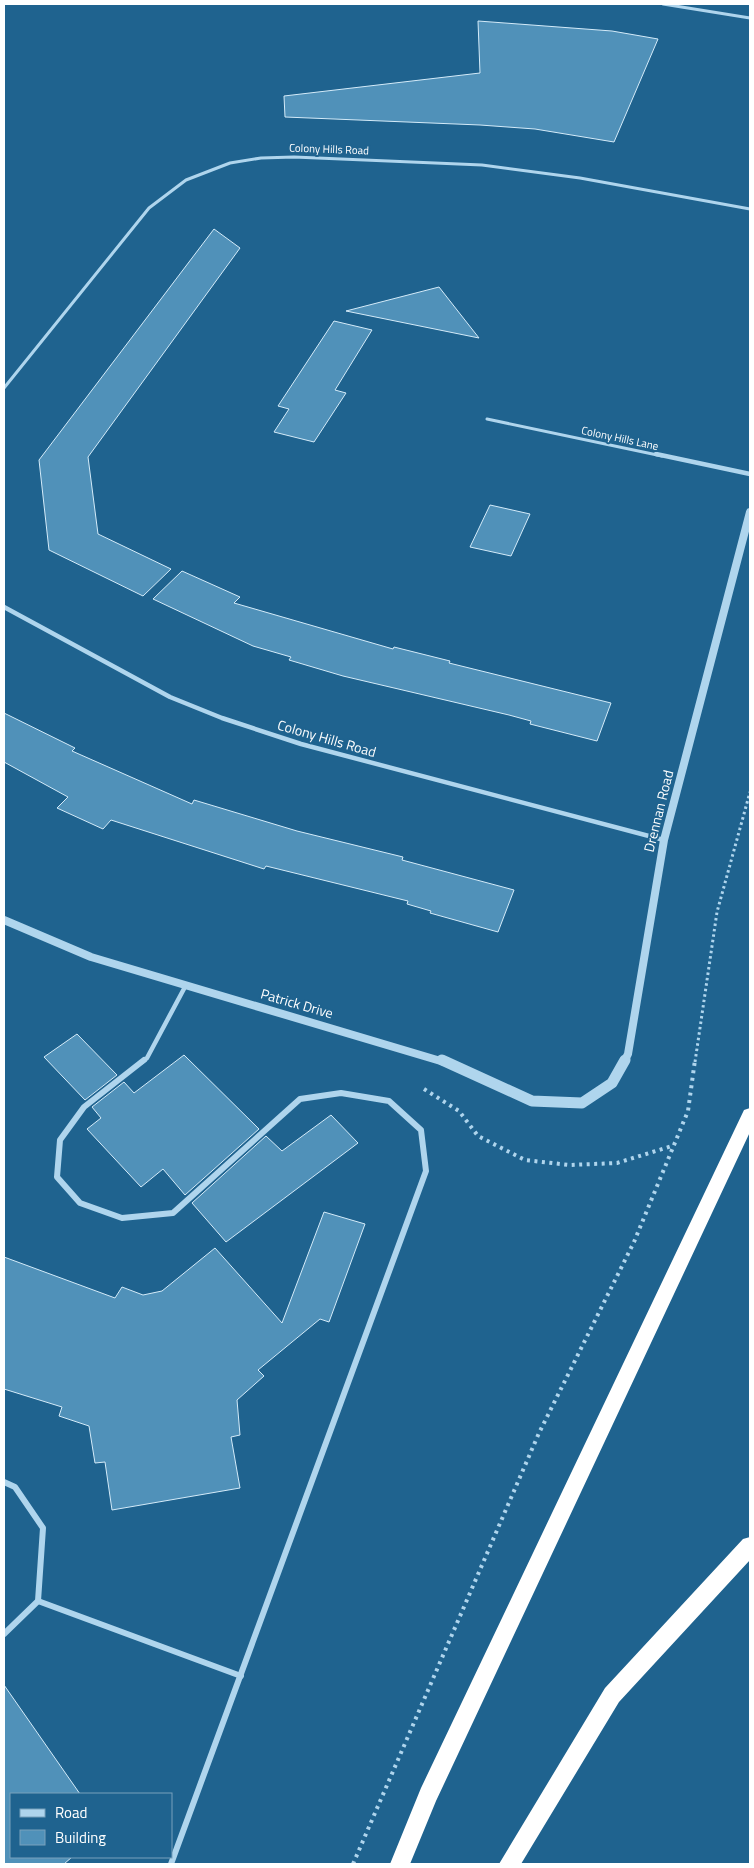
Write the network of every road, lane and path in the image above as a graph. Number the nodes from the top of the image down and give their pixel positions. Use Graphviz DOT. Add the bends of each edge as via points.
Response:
graph roads {
  1 [pos="663,4"];
  2 [pos="750,18"];
  3 [pos="750,209"];
  4 [pos="4,388"];
  5 [pos="486,419"];
  6 [pos="750,474"];
  7 [pos="750,512"];
  8 [pos="4,608"];
  9 [pos="750,792"];
  10 [pos="664,840"];
  11 [pos="4,920"];
  12 [pos="186,985"];
  13 [pos="422,1088"];
  14 [pos="582,1102"];
  15 [pos="750,1115"];
  16 [pos="673,1146"];
  17 [pos="4,1482"];
  18 [pos="750,1546"];
  19 [pos="38,1601"];
  20 [pos="4,1634"];
  21 [pos="241,1676"];
  22 [pos="171,1864"];
  23 [pos="353,1864"];
  24 [pos="400,1864"];
  25 [pos="509,1864"];
  1 -- 2 [label="street"];
  3 -- 4 [label="street, Colony Hills Road" via="513,168 273,157 231,163 196,174 170,188 149,208"];
  5 -- 6 [label="street, Colony Hills Lane"];
  7 -- 10 [label="street, Drennan Road"];
  8 -- 10 [label="street, Colony Hills Road" via="170,697 222,718 301,744"];
  9 -- 16 [label="path" via="717,912 688,1111"];
  10 -- 14 [label="street, Drennan Road" via="628,1054 612,1083"];
  11 -- 12 [label="street, Patrick Drive" via="90,957"];
  12 -- 14 [label="street, Patrick Drive" via="440,1060 532,1101"];
  12 -- 21 [label="street" via="147,1058 84,1107 60,1140 57,1177 80,1203 122,1218 173,1213 300,1098 341,1093 389,1101 421,1130 426,1171"];
  13 -- 16 [label="path" via="459,1111 478,1136 525,1160 569,1165 617,1163"];
  15 -- 24 [label="highway" via="428,1795"];
  16 -- 23 [label="path" via="634,1242 539,1433"];
  17 -- 19 [label="street" via="15,1486 43,1528"];
  18 -- 25 [label="highway" via="612,1695"];
  19 -- 20 [label="street"];
  19 -- 21 [label="street"];
  21 -- 22 [label="street"];
}
